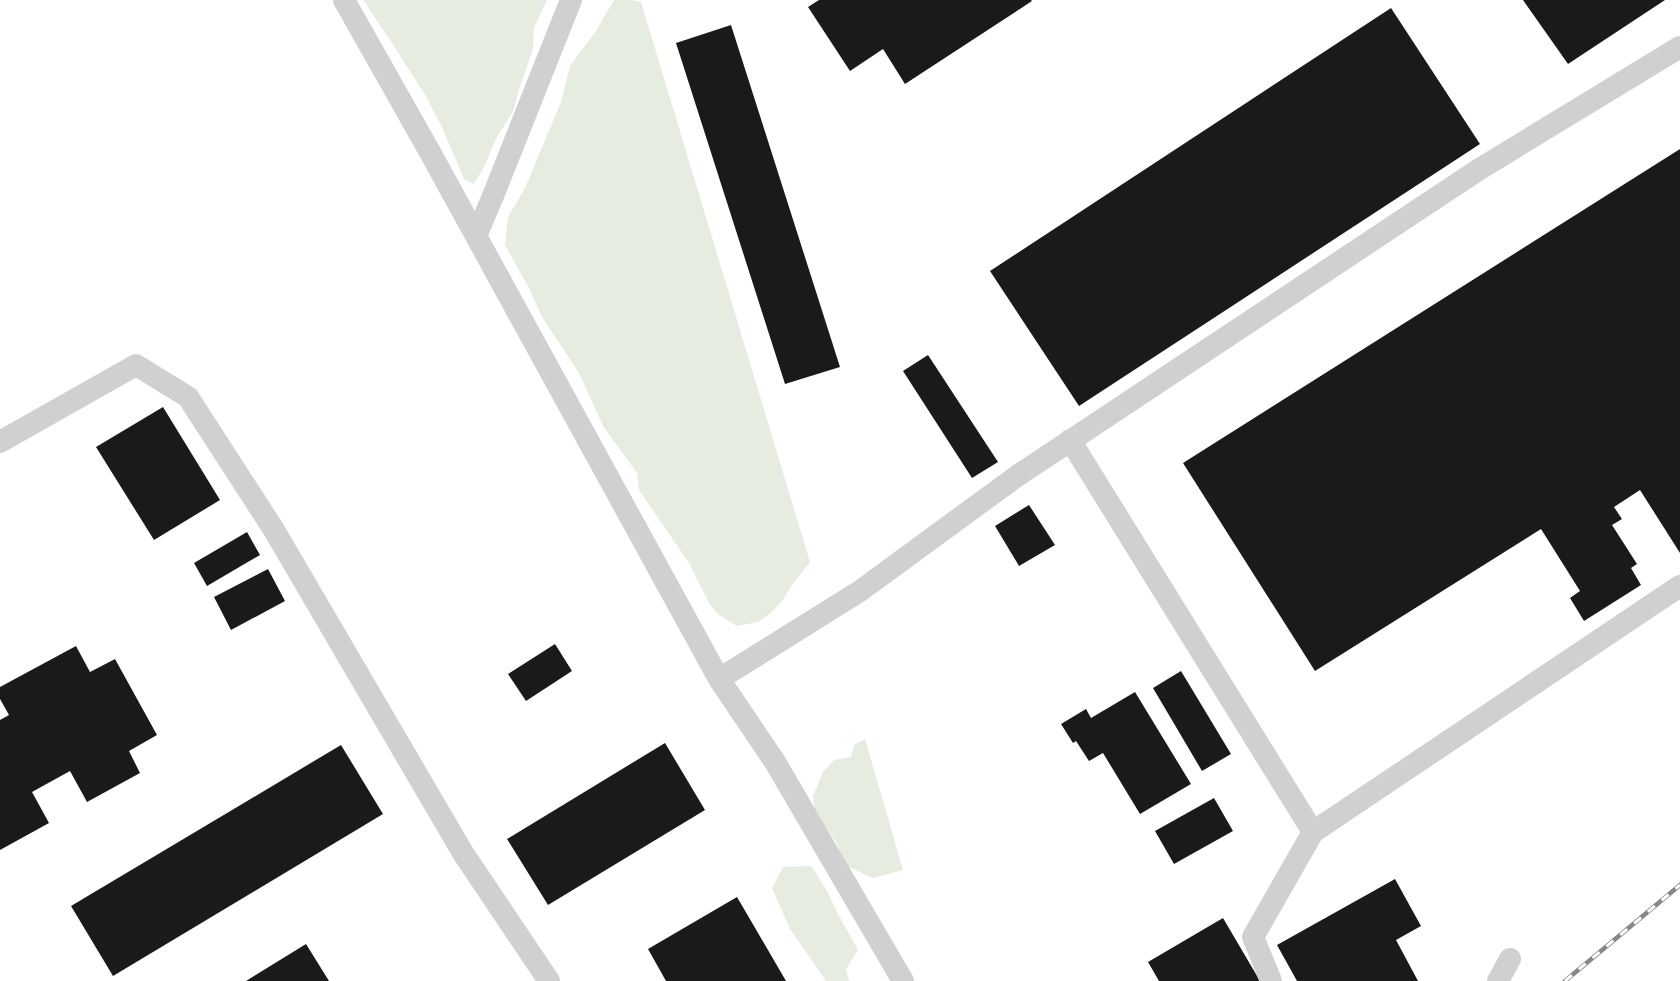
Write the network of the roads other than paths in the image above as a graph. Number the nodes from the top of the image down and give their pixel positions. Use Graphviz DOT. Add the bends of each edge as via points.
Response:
graph roads {
  1 [pos="344,0"];
  2 [pos="570,0"];
  3 [pos="1680,47"];
  4 [pos="476,236"];
  5 [pos="1070,440"];
  6 [pos="0,442"];
  7 [pos="1680,586"];
  8 [pos="719,679"];
  9 [pos="1313,832"];
  10 [pos="1510,959"];
  11 [pos="549,981"];
  12 [pos="903,981"];
  13 [pos="1271,981"];
  14 [pos="1498,981"];
  1 -- 4 [label="street"];
  2 -- 4 [label="street"];
  3 -- 5 [label="street" via="1478,170"];
  4 -- 8 [label="street"];
  5 -- 8 [label="street" via="860,591"];
  5 -- 9 [label="street"];
  6 -- 11 [label="street" via="136,366 188,397 274,530 464,853"];
  7 -- 9 [label="street"];
  8 -- 12 [label="street" via="775,762"];
  9 -- 13 [label="street" via="1253,937"];
  10 -- 14 [label="street"];
}
